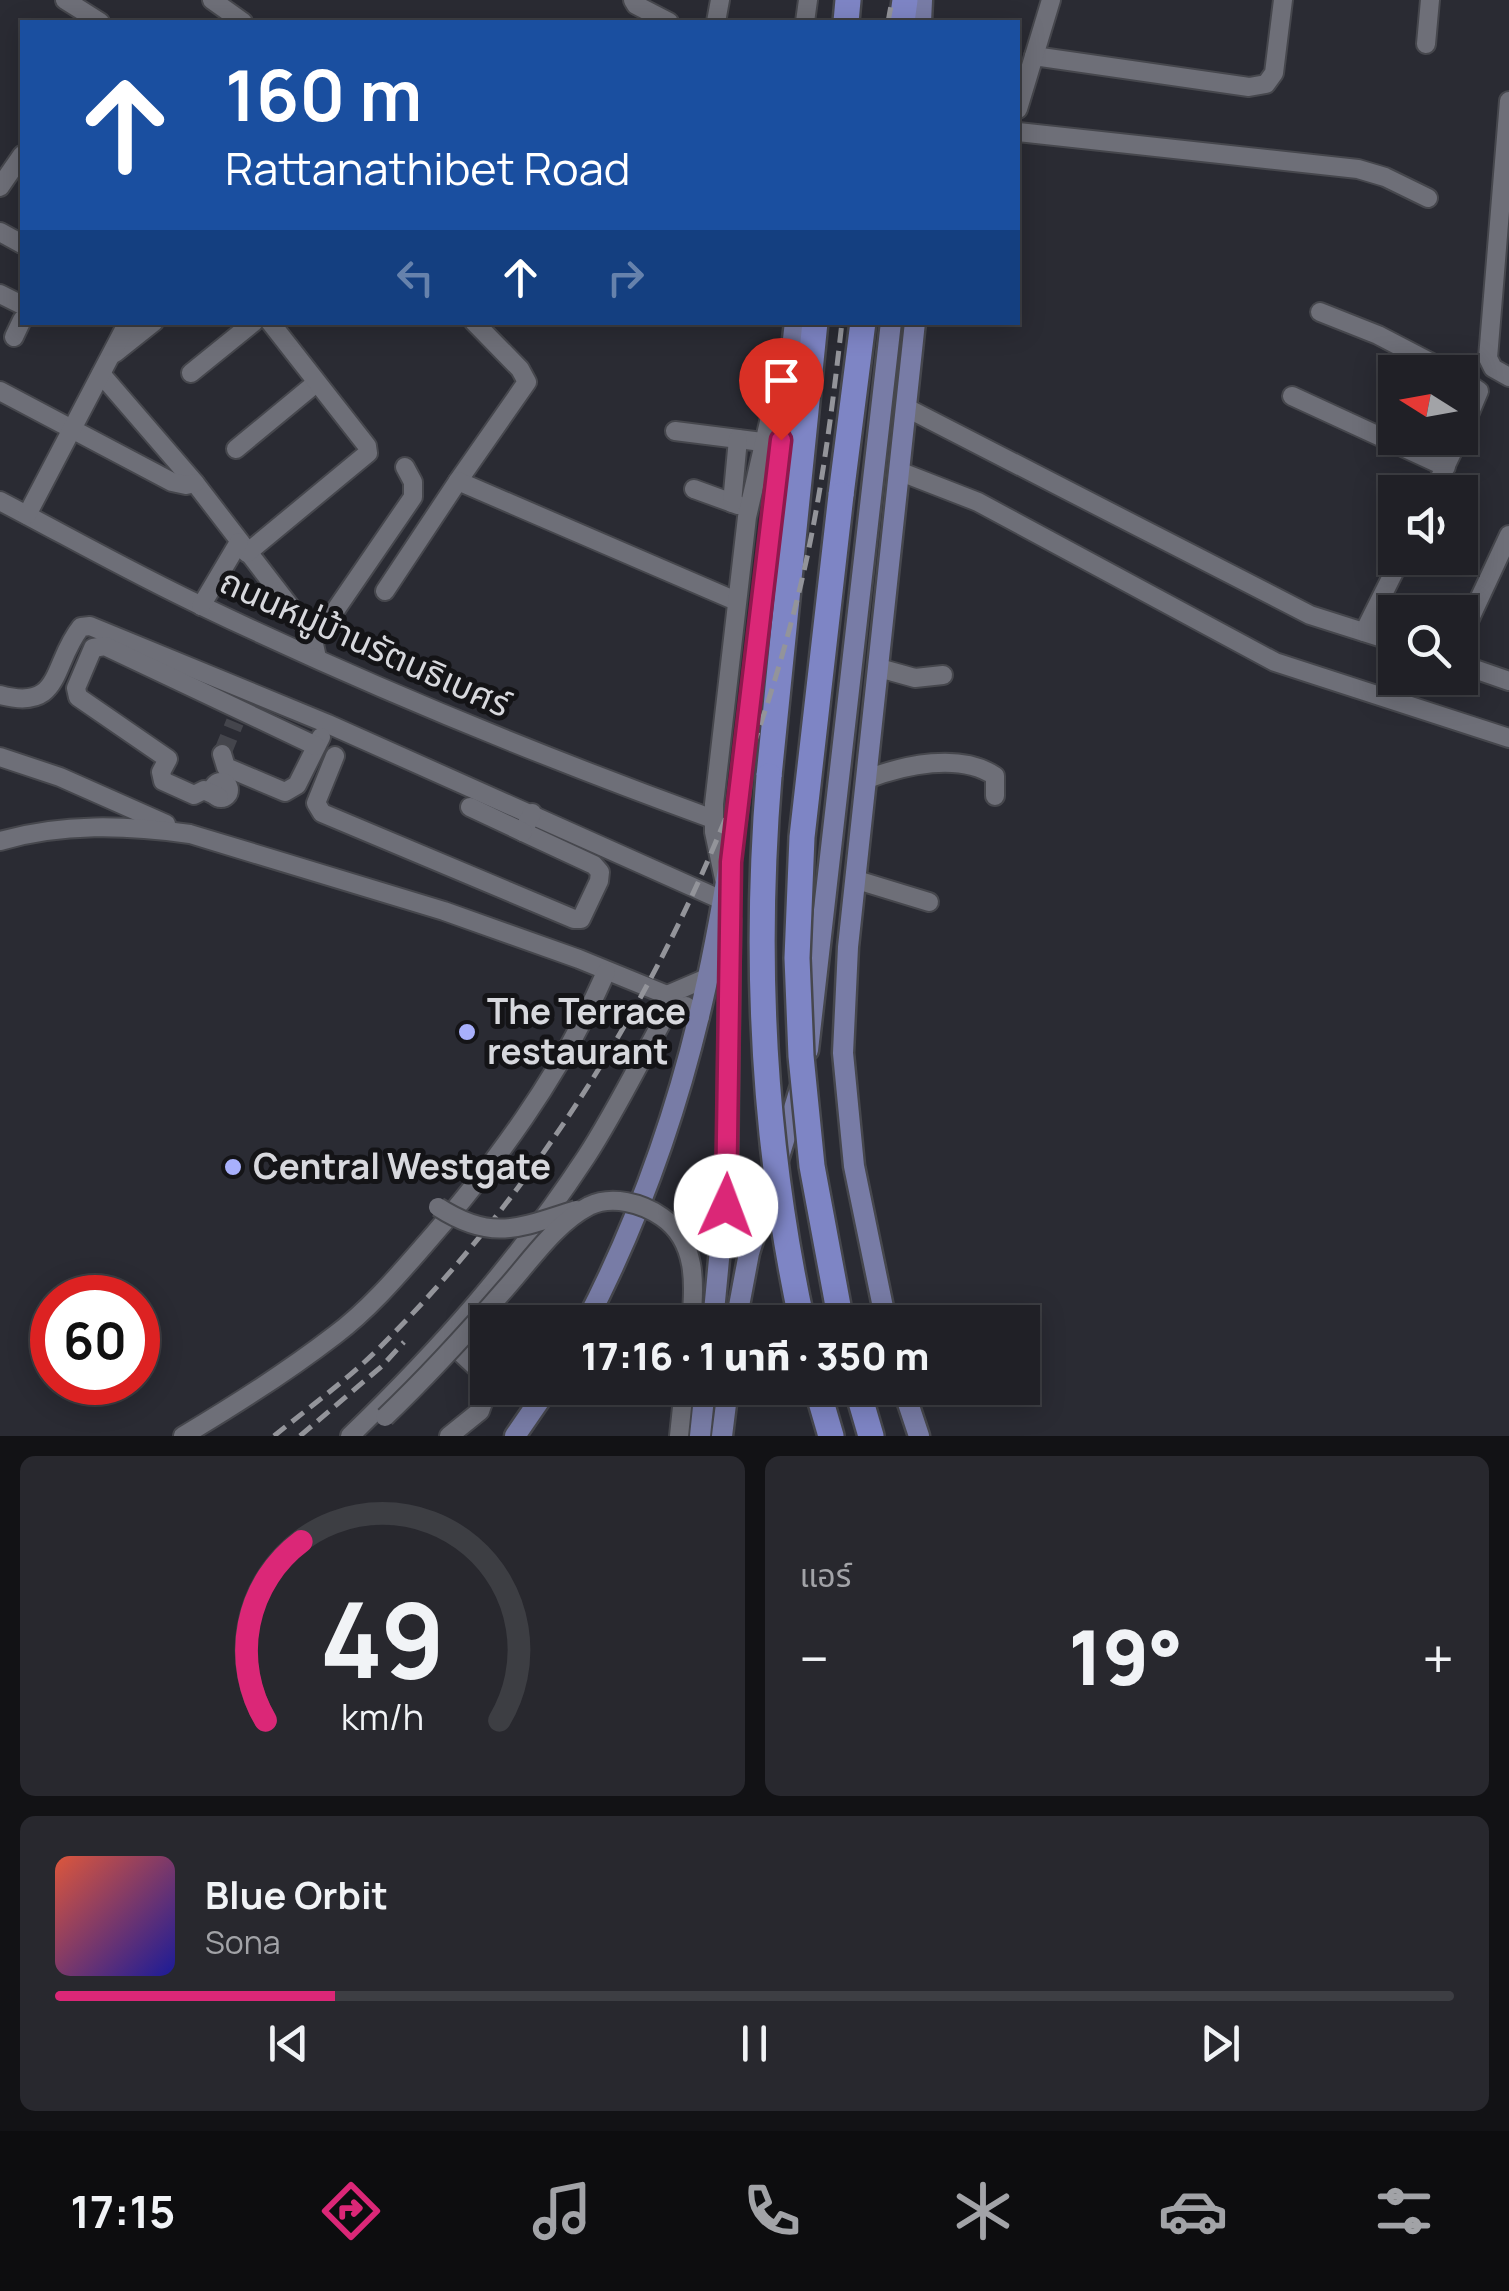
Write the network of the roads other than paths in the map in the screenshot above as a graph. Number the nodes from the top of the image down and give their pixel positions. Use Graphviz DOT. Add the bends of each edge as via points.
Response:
graph roads {
  1 [pos="65,0"];
  2 [pos="212,0"];
  3 [pos="633,0"];
  4 [pos="1052,0"];
  5 [pos="1282,0"];
  6 [pos="1430,0"];
  7 [pos="97,20"];
  8 [pos="239,20"];
  9 [pos="666,20"];
  10 [pos="1426,44"];
  11 [pos="1034,56"];
  12 [pos="1509,101"];
  13 [pos="1020,102"];
  14 [pos="1508,125"];
  15 [pos="1020,132"];
  16 [pos="20,158"];
  17 [pos="0,187"];
  18 [pos="1428,198"];
  19 [pos="1320,312"];
  20 [pos="126,325"];
  21 [pos="150,325"];
  22 [pos="250,325"];
  23 [pos="272,325"];
  24 [pos="477,325"];
  25 [pos="793,325"];
  26 [pos="794,325"];
  27 [pos="815,325"];
  28 [pos="863,325"];
  29 [pos="891,325"];
  30 [pos="915,325"];
  31 [pos="1416,355"];
  32 [pos="110,356"];
  33 [pos="101,374"];
  34 [pos="191,374"];
  35 [pos="1509,377"];
  36 [pos="316,383"];
  37 [pos="0,391"];
  38 [pos="1292,396"];
  39 [pos="906,408"];
  40 [pos="72,427"];
  41 [pos="675,431"];
  42 [pos="738,439"];
  43 [pos="762,442"];
  44 [pos="236,449"];
  45 [pos="1452,455"];
  46 [pos="405,467"];
  47 [pos="1446,467"];
  48 [pos="901,472"];
  49 [pos="1442,475"];
  50 [pos="458,481"];
  51 [pos="196,483"];
  52 [pos="694,489"];
  53 [pos="0,501"];
  54 [pos="740,506"];
  55 [pos="27,515"];
  56 [pos="1509,535"];
  57 [pos="243,548"];
  58 [pos="1392,575"];
  59 [pos="385,592"];
  60 [pos="736,600"];
  61 [pos="1478,601"];
  62 [pos="201,606"];
  63 [pos="1364,632"];
  64 [pos="1378,637"];
  65 [pos="316,649"];
  66 [pos="879,668"];
  67 [pos="1478,670"];
  68 [pos="943,675"];
  69 [pos="1509,681"];
  70 [pos="0,694"];
  71 [pos="328,724"];
  72 [pos="1509,738"];
  73 [pos="316,746"];
  74 [pos="222,754"];
  75 [pos="335,756"];
  76 [pos="0,757"];
  77 [pos="241,774"];
  78 [pos="868,779"];
  79 [pos="995,796"];
  80 [pos="510,804"];
  81 [pos="470,807"];
  82 [pos="532,813"];
  83 [pos="714,820"];
  84 [pos="502,822"];
  85 [pos="523,832"];
  86 [pos="190,834"];
  87 [pos="0,841"];
  88 [pos="731,862"];
  89 [pos="856,880"];
  90 [pos="725,895"];
  91 [pos="929,902"];
  92 [pos="606,972"];
  93 [pos="709,977"];
  94 [pos="700,1018"];
  95 [pos="590,1206"];
  96 [pos="438,1207"];
  97 [pos="594,1305"];
  98 [pos="692,1305"];
  99 [pos="715,1305"];
  100 [pos="739,1305"];
  101 [pos="799,1305"];
  102 [pos="838,1305"];
  103 [pos="883,1305"];
  104 [pos="446,1339"];
  105 [pos="470,1362"];
  106 [pos="482,1405"];
  107 [pos="537,1405"];
  108 [pos="682,1405"];
  109 [pos="703,1405"];
  110 [pos="726,1405"];
  111 [pos="823,1405"];
  112 [pos="862,1405"];
  113 [pos="909,1405"];
  114 [pos="534,1410"];
  115 [pos="183,1436"];
  116 [pos="350,1436"];
  117 [pos="361,1436"];
  118 [pos="449,1436"];
  119 [pos="515,1436"];
  120 [pos="523,1436"];
  121 [pos="679,1436"];
  122 [pos="700,1436"];
  123 [pos="722,1436"];
  124 [pos="831,1436"];
  125 [pos="871,1436"];
  126 [pos="919,1436"];
  1 -- 7 [label="street"];
  2 -- 8 [label="street"];
  3 -- 9 [label="street"];
  4 -- 11 [label="street"];
  5 -- 11 [label="street" via="1274,73 1266,84 1249,87"];
  6 -- 10 [label="street"];
  11 -- 13 [label="street"];
  12 -- 14 [label="street"];
  14 -- 35 [label="street" via="1488,358"];
  15 -- 18 [label="street" via="1358,169"];
  16 -- 17 [label="street"];
  19 -- 31 [label="street"];
  20 -- 32 [label="street"];
  21 -- 32 [label="street"];
  22 -- 34 [label="street"];
  23 -- 36 [label="street"];
  24 -- 50 [label="street" via="527,382"];
  25 -- 43 [label="street"];
  26 -- 88 [label="main road"];
  27 -- 101 [label="highway, bridge" via="760,910 774,1155"];
  28 -- 102 [label="highway, bridge" via="797,923 812,1166"];
  29 -- 100 [label="main road, bridge" via="813,1021"];
  30 -- 39 [label="main road"];
  32 -- 33 [label="street"];
  33 -- 40 [label="street"];
  33 -- 51 [label="street"];
  36 -- 44 [label="street"];
  36 -- 57 [label="street" via="368,453"];
  37 -- 40 [label="street"];
  38 -- 47 [label="street"];
  39 -- 48 [label="main road"];
  39 -- 63 [label="street" via="1310,615"];
  40 -- 51 [label="street" via="172,482"];
  40 -- 55 [label="street"];
  41 -- 42 [label="street"];
  42 -- 43 [label="street"];
  42 -- 54 [label="street"];
  43 -- 54 [label="street"];
  45 -- 47 [label="street"];
  46 -- 65 [label="street" via="413,496"];
  47 -- 49 [label="street"];
  48 -- 66 [label="main road"];
  48 -- 72 [label="street" via="978,502 1275,662"];
  50 -- 59 [label="street"];
  50 -- 60 [label="street"];
  51 -- 57 [label="street"];
  52 -- 54 [label="street"];
  53 -- 55 [label="street, ถนนหมู่บ้านรัตนธิเบศร์"];
  54 -- 60 [label="street"];
  55 -- 62 [label="street, ถนนหมู่บ้านรัตนธิเบศร์"];
  56 -- 61 [label="street"];
  57 -- 62 [label="street"];
  57 -- 65 [label="street"];
  58 -- 63 [label="street"];
  60 -- 83 [label="street"];
  62 -- 65 [label="street, ถนนหมู่บ้านรัตนธิเบศร์"];
  63 -- 64 [label="street"];
  65 -- 83 [label="street, ถนนหมู่บ้านรัตนธิเบศร์" via="534,754"];
  66 -- 68 [label="street" via="914,678"];
  66 -- 78 [label="main road"];
  67 -- 69 [label="street"];
  70 -- 71 [label="street" via="20,700 42,694 74,635 90,626"];
  71 -- 73 [label="street"];
  71 -- 80 [label="street"];
  73 -- 77 [label="street" via="289,791"];
  73 -- 77 [label="street" via="104,646 94,648 78,697 168,759 163,781 194,795 224,794"];
  74 -- 77 [label="street" via="226,767"];
  75 -- 85 [label="street" via="316,802 322,814 574,919 584,917 598,869"];
  76 -- 86 [label="street"];
  78 -- 79 [label="street" via="907,766 949,764 988,771 995,776"];
  78 -- 89 [label="main road"];
  80 -- 82 [label="street"];
  80 -- 84 [label="street"];
  81 -- 84 [label="street"];
  82 -- 85 [label="street"];
  82 -- 90 [label="street"];
  83 -- 90 [label="street"];
  84 -- 85 [label="street"];
  86 -- 87 [label="street" via="83,827"];
  86 -- 92 [label="street" via="444,911"];
  88 -- 90 [label="main road"];
  88 -- 99 [label="main road" via="726,1206"];
  89 -- 91 [label="street"];
  89 -- 103 [label="main road" via="844,1072 854,1166"];
  90 -- 93 [label="main road"];
  92 -- 93 [label="street" via="667,995"];
  92 -- 115 [label="street" via="538,1098 474,1189 400,1273 338,1333"];
  93 -- 94 [label="main road"];
  94 -- 97 [label="main road" via="644,1198"];
  94 -- 104 [label="street" via="686,1006 668,1011 587,1156 511,1263"];
  95 -- 96 [label="street, bridge" via="512,1230 477,1228"];
  95 -- 98 [label="street, bridge" via="616,1200 665,1218 690,1259"];
  95 -- 117 [label="street, bridge" via="551,1237 440,1363"];
  104 -- 105 [label="street"];
  104 -- 116 [label="street"];
  106 -- 118 [label="street"];
  107 -- 114 [label="main road"];
  108 -- 121 [label="street"];
  109 -- 122 [label="main road"];
  110 -- 123 [label="main road"];
  111 -- 124 [label="highway"];
  112 -- 125 [label="highway"];
  113 -- 126 [label="main road"];
  114 -- 119 [label="main road"];
  114 -- 120 [label="main road"];
}
